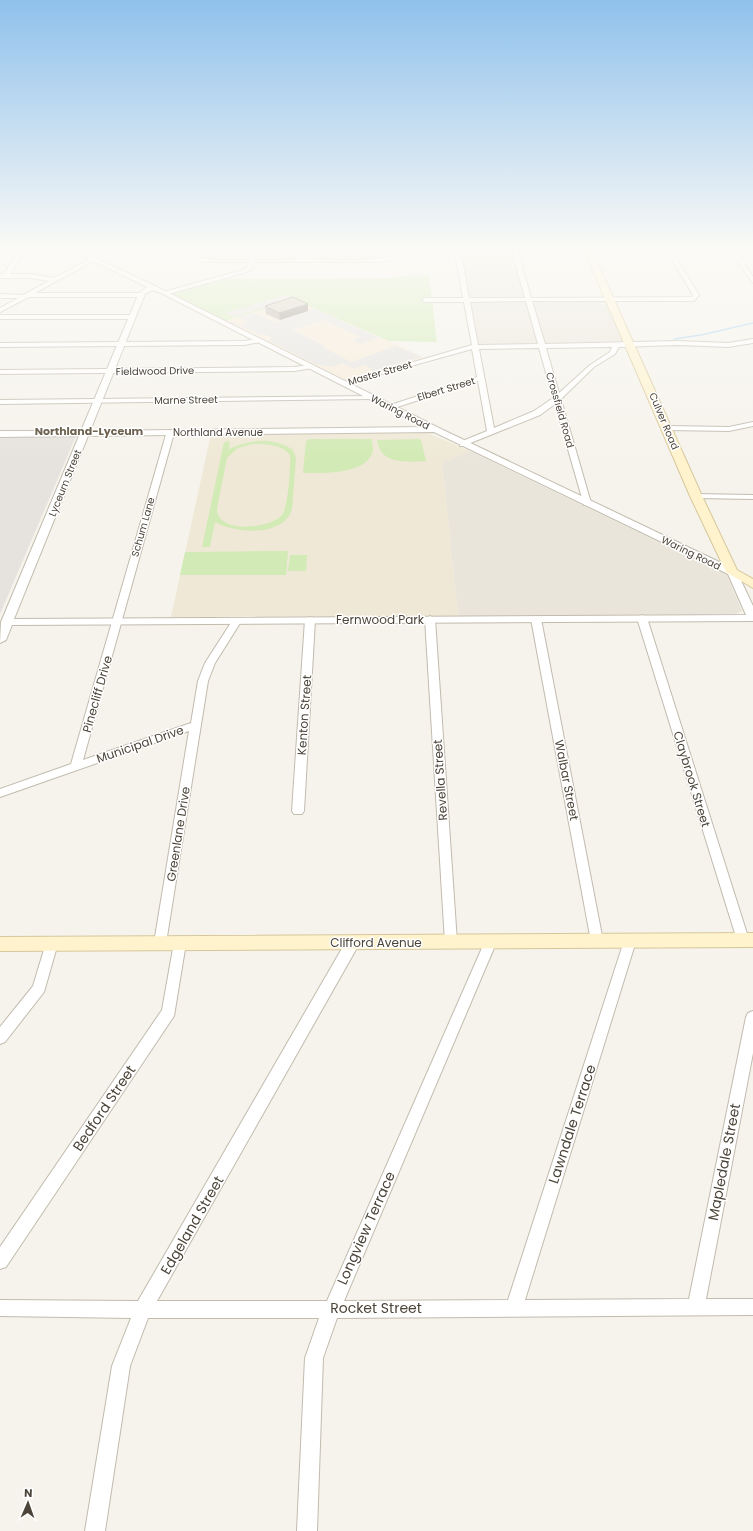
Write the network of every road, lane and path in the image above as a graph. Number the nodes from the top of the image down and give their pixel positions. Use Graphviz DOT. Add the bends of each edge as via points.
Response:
graph roads {
  1 [pos="131,319"];
  2 [pos="216,319"];
  3 [pos="471,319"];
  4 [pos="534,319"];
  5 [pos="619,319"];
  6 [pos="258,341"];
  7 [pos="753,341"];
  8 [pos="121,344"];
  9 [pos="0,345"];
  10 [pos="631,345"];
  11 [pos="476,346"];
  12 [pos="542,346"];
  13 [pos="616,346"];
  14 [pos="311,367"];
  15 [pos="110,371"];
  16 [pos="0,372"];
  17 [pos="482,378"];
  18 [pos="344,383"];
  19 [pos="371,397"];
  20 [pos="557,398"];
  21 [pos="98,401"];
  22 [pos="0,402"];
  23 [pos="388,406"];
  24 [pos="753,424"];
  25 [pos="668,428"];
  26 [pos="436,430"];
  27 [pos="170,432"];
  28 [pos="491,432"];
  29 [pos="85,433"];
  30 [pos="0,434"];
  31 [pos="464,444"];
  32 [pos="696,496"];
  33 [pos="753,497"];
  34 [pos="587,502"];
  35 [pos="732,572"];
  36 [pos="753,584"];
  37 [pos="642,618"];
  38 [pos="753,618"];
  39 [pos="430,619"];
  40 [pos="536,619"];
  41 [pos="237,620"];
  42 [pos="310,620"];
  43 [pos="117,621"];
  44 [pos="7,622"];
  45 [pos="0,640"];
  46 [pos="196,725"];
  47 [pos="76,767"];
  48 [pos="0,793"];
  49 [pos="298,811"];
  50 [pos="748,940"];
  51 [pos="491,941"];
  52 [pos="597,941"];
  53 [pos="630,941"];
  54 [pos="353,942"];
  55 [pos="451,942"];
  56 [pos="52,943"];
  57 [pos="160,943"];
  58 [pos="180,943"];
  59 [pos="0,944"];
  60 [pos="753,1017"];
  61 [pos="0,1038"];
  62 [pos="0,1261"];
  63 [pos="696,1307"];
  64 [pos="753,1307"];
  65 [pos="0,1308"];
  66 [pos="514,1308"];
  67 [pos="330,1309"];
  68 [pos="143,1310"];
  69 [pos="95,1531"];
  70 [pos="307,1531"];
  1 -- 8 [label="street, Lyceum Street"];
  2 -- 6 [label="street, Waring Road"];
  3 -- 11 [label="street"];
  4 -- 12 [label="street, Crossfield Road"];
  5 -- 10 [label="main road, Culver Road"];
  6 -- 8 [label="street"];
  6 -- 14 [label="street, Waring Road"];
  7 -- 10 [label="street, Master Street" via="728,345"];
  8 -- 9 [label="street"];
  8 -- 15 [label="street, Lyceum Street"];
  10 -- 13 [label="street, Master Street"];
  10 -- 25 [label="main road, Culver Road"];
  11 -- 12 [label="street, Master Street"];
  11 -- 17 [label="street"];
  11 -- 18 [label="street, Master Street"];
  12 -- 13 [label="street, Master Street"];
  12 -- 20 [label="street, Crossfield Road"];
  13 -- 20 [label="street" via="613,353 592,366"];
  14 -- 15 [label="street, Fieldwood Drive"];
  14 -- 18 [label="street, Waring Road"];
  15 -- 16 [label="street, Fieldwood Drive"];
  15 -- 21 [label="street, Lyceum Street"];
  17 -- 23 [label="street, Elbert Street"];
  17 -- 28 [label="street"];
  18 -- 19 [label="street, Waring Road"];
  19 -- 21 [label="street, Marne Street"];
  19 -- 23 [label="street, Waring Road"];
  20 -- 28 [label="street" via="537,414"];
  20 -- 34 [label="street, Crossfield Road"];
  21 -- 22 [label="street, Marne Street"];
  21 -- 29 [label="street, Lyceum Street"];
  23 -- 26 [label="street, Waring Road"];
  24 -- 25 [label="street" via="729,429"];
  25 -- 32 [label="main road, Culver Road"];
  26 -- 27 [label="street, Northland Avenue"];
  26 -- 31 [label="street, Waring Road"];
  27 -- 29 [label="street, Northland Avenue"];
  27 -- 43 [label="street, Schum Lane"];
  28 -- 31 [label="street"];
  29 -- 30 [label="street, Northland Avenue"];
  29 -- 44 [label="street, Lyceum Street"];
  31 -- 34 [label="street, Waring Road"];
  32 -- 33 [label="street"];
  32 -- 35 [label="main road, Culver Road"];
  34 -- 35 [label="street, Waring Road"];
  35 -- 36 [label="main road"];
  35 -- 38 [label="street"];
  37 -- 38 [label="street, Fernwood Park"];
  37 -- 40 [label="street, Fernwood Park"];
  37 -- 50 [label="street, Claybrook Street"];
  39 -- 40 [label="street, Fernwood Park"];
  39 -- 42 [label="street, Fernwood Park"];
  39 -- 55 [label="street, Revella Street"];
  40 -- 52 [label="street, Walbar Street"];
  41 -- 42 [label="street, Fernwood Park"];
  41 -- 43 [label="street, Fernwood Park"];
  41 -- 46 [label="street, Municipal Drive" via="210,663 203,681"];
  42 -- 49 [label="street, Kenton Street"];
  43 -- 44 [label="street, Fernwood Park"];
  43 -- 47 [label="street, Pinecliff Drive"];
  44 -- 45 [label="street, Lyceum Street"];
  46 -- 47 [label="street, Municipal Drive"];
  46 -- 57 [label="street, Greenlane Drive"];
  47 -- 48 [label="street, Municipal Drive"];
  50 -- 53 [label="main road, Clifford Avenue"];
  51 -- 52 [label="main road, Clifford Avenue"];
  51 -- 55 [label="main road, Clifford Avenue"];
  51 -- 67 [label="street, Longview Terrace"];
  52 -- 53 [label="main road, Clifford Avenue"];
  53 -- 66 [label="street, Lawndale Terrace"];
  54 -- 55 [label="main road, Clifford Avenue"];
  54 -- 58 [label="main road, Clifford Avenue"];
  54 -- 68 [label="street, Edgeland Street"];
  56 -- 57 [label="main road, Clifford Avenue"];
  56 -- 59 [label="main road, Clifford Avenue"];
  56 -- 61 [label="street" via="39,988"];
  57 -- 58 [label="main road, Clifford Avenue"];
  58 -- 62 [label="street, Bedford Street" via="169,1012"];
  60 -- 63 [label="street, Mapledale Street"];
  63 -- 64 [label="street, Rocket Street"];
  63 -- 66 [label="street, Rocket Street"];
  65 -- 68 [label="street, Rocket Street"];
  66 -- 67 [label="street, Rocket Street"];
  67 -- 68 [label="street, Rocket Street"];
  67 -- 70 [label="street, Longview Terrace" via="314,1358"];
  68 -- 69 [label="street, Edgeland Street" via="121,1366"];
}
